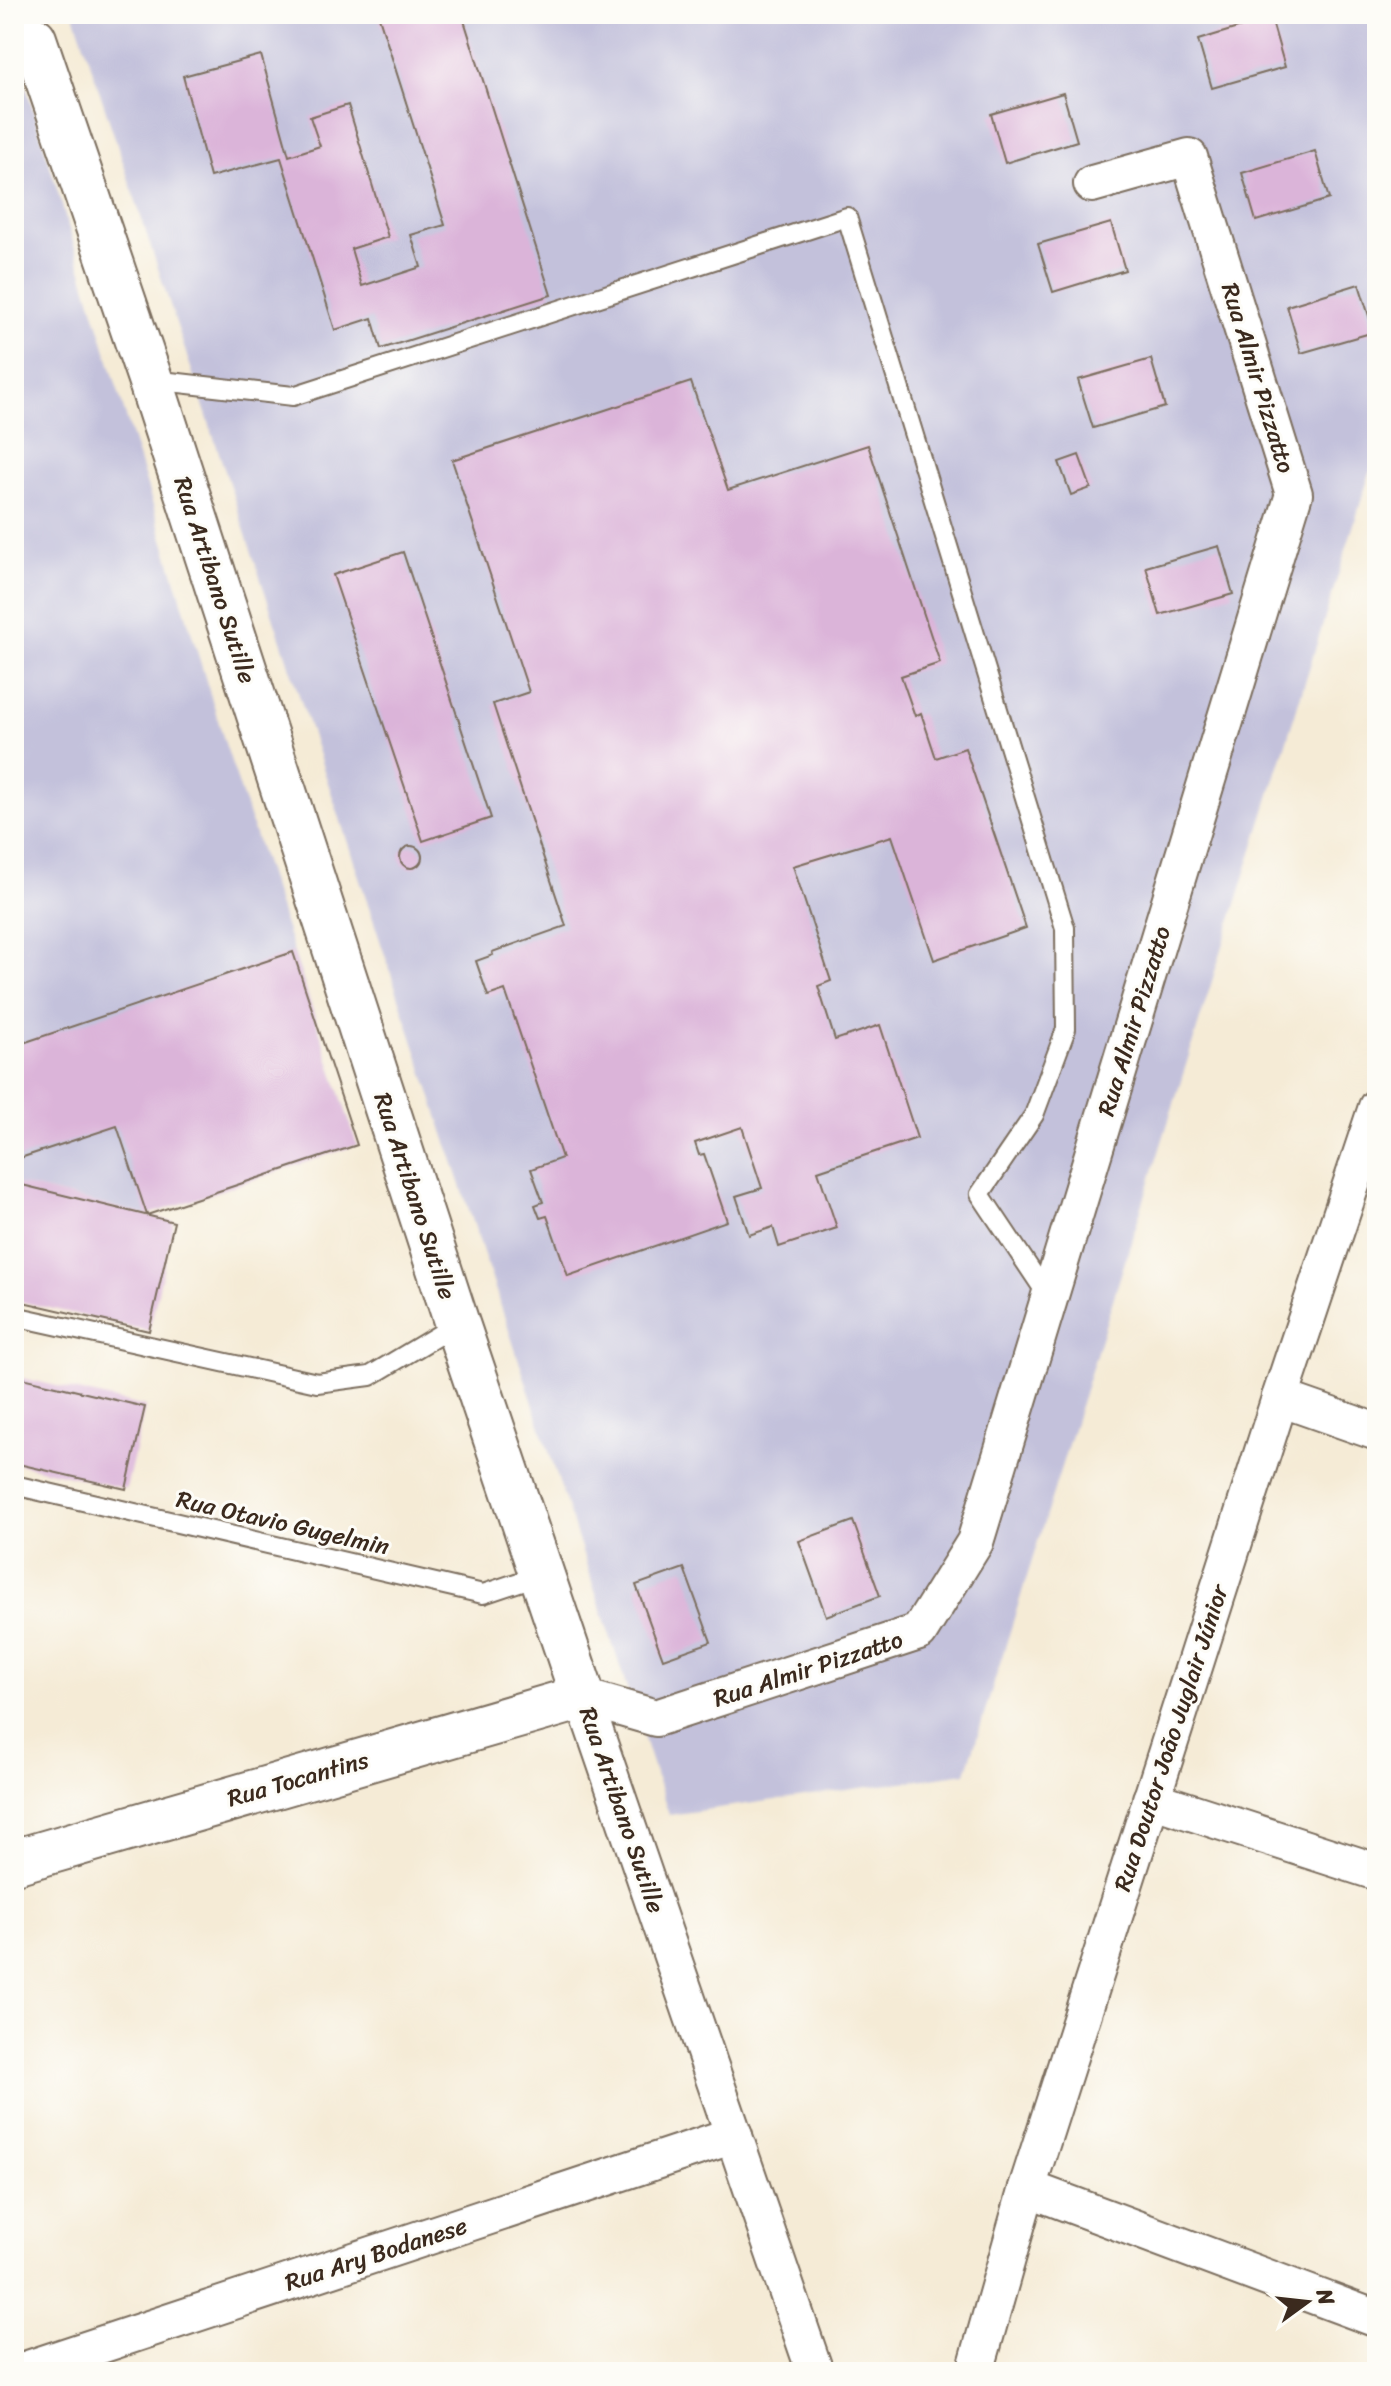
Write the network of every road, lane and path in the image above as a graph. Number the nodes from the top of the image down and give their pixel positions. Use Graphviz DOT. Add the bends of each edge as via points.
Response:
graph roads {
  1 [pos="14,27"];
  2 [pos="1092,184"];
  3 [pos="150,379"];
  4 [pos="1377,1107"];
  5 [pos="1050,1299"];
  6 [pos="14,1316"];
  7 [pos="457,1324"];
  8 [pos="1280,1398"];
  9 [pos="1377,1432"];
  10 [pos="14,1485"];
  11 [pos="540,1575"];
  12 [pos="583,1697"];
  13 [pos="1151,1799"];
  14 [pos="14,1862"];
  15 [pos="1377,1872"];
  16 [pos="734,2135"];
  17 [pos="1027,2188"];
  18 [pos="1377,2319"];
  19 [pos="14,2357"];
  20 [pos="19,2372"];
  21 [pos="815,2372"];
  22 [pos="975,2372"];
  1 -- 3 [label="main road, Rua Artibano Sutille" via="34,39"];
  2 -- 5 [label="street, Rua Almir Pizzatto" via="1189,157 1294,494"];
  3 -- 5 [label="lane" via="293,396 847,217 1065,928 1066,1029 1034,1115 980,1194"];
  3 -- 7 [label="main road, Rua Artibano Sutille"];
  4 -- 8 [label="street, Rua Doutor João Juglair Júnior"];
  5 -- 12 [label="street, Rua Almir Pizzatto" via="975,1542 919,1632 656,1718"];
  6 -- 7 [label="lane" via="317,1383 370,1376"];
  7 -- 11 [label="main road, Rua Artibano Sutille"];
  8 -- 9 [label="street"];
  8 -- 13 [label="street, Rua Doutor João Juglair Júnior"];
  10 -- 11 [label="lane, Rua Otavio Gugelmin" via="483,1594"];
  11 -- 12 [label="main road, Rua Artibano Sutille"];
  12 -- 14 [label="main road, Rua Tocantins"];
  12 -- 16 [label="street, Rua Artibano Sutille"];
  13 -- 15 [label="street"];
  13 -- 17 [label="street, Rua Doutor João Juglair Júnior"];
  16 -- 20 [label="street, Rua Ary Bodanese"];
  16 -- 21 [label="street, Rua Artibano Sutille"];
  17 -- 18 [label="street"];
  17 -- 22 [label="street, Rua Doutor João Juglair Júnior"];
  19 -- 20 [label="street"];
}
